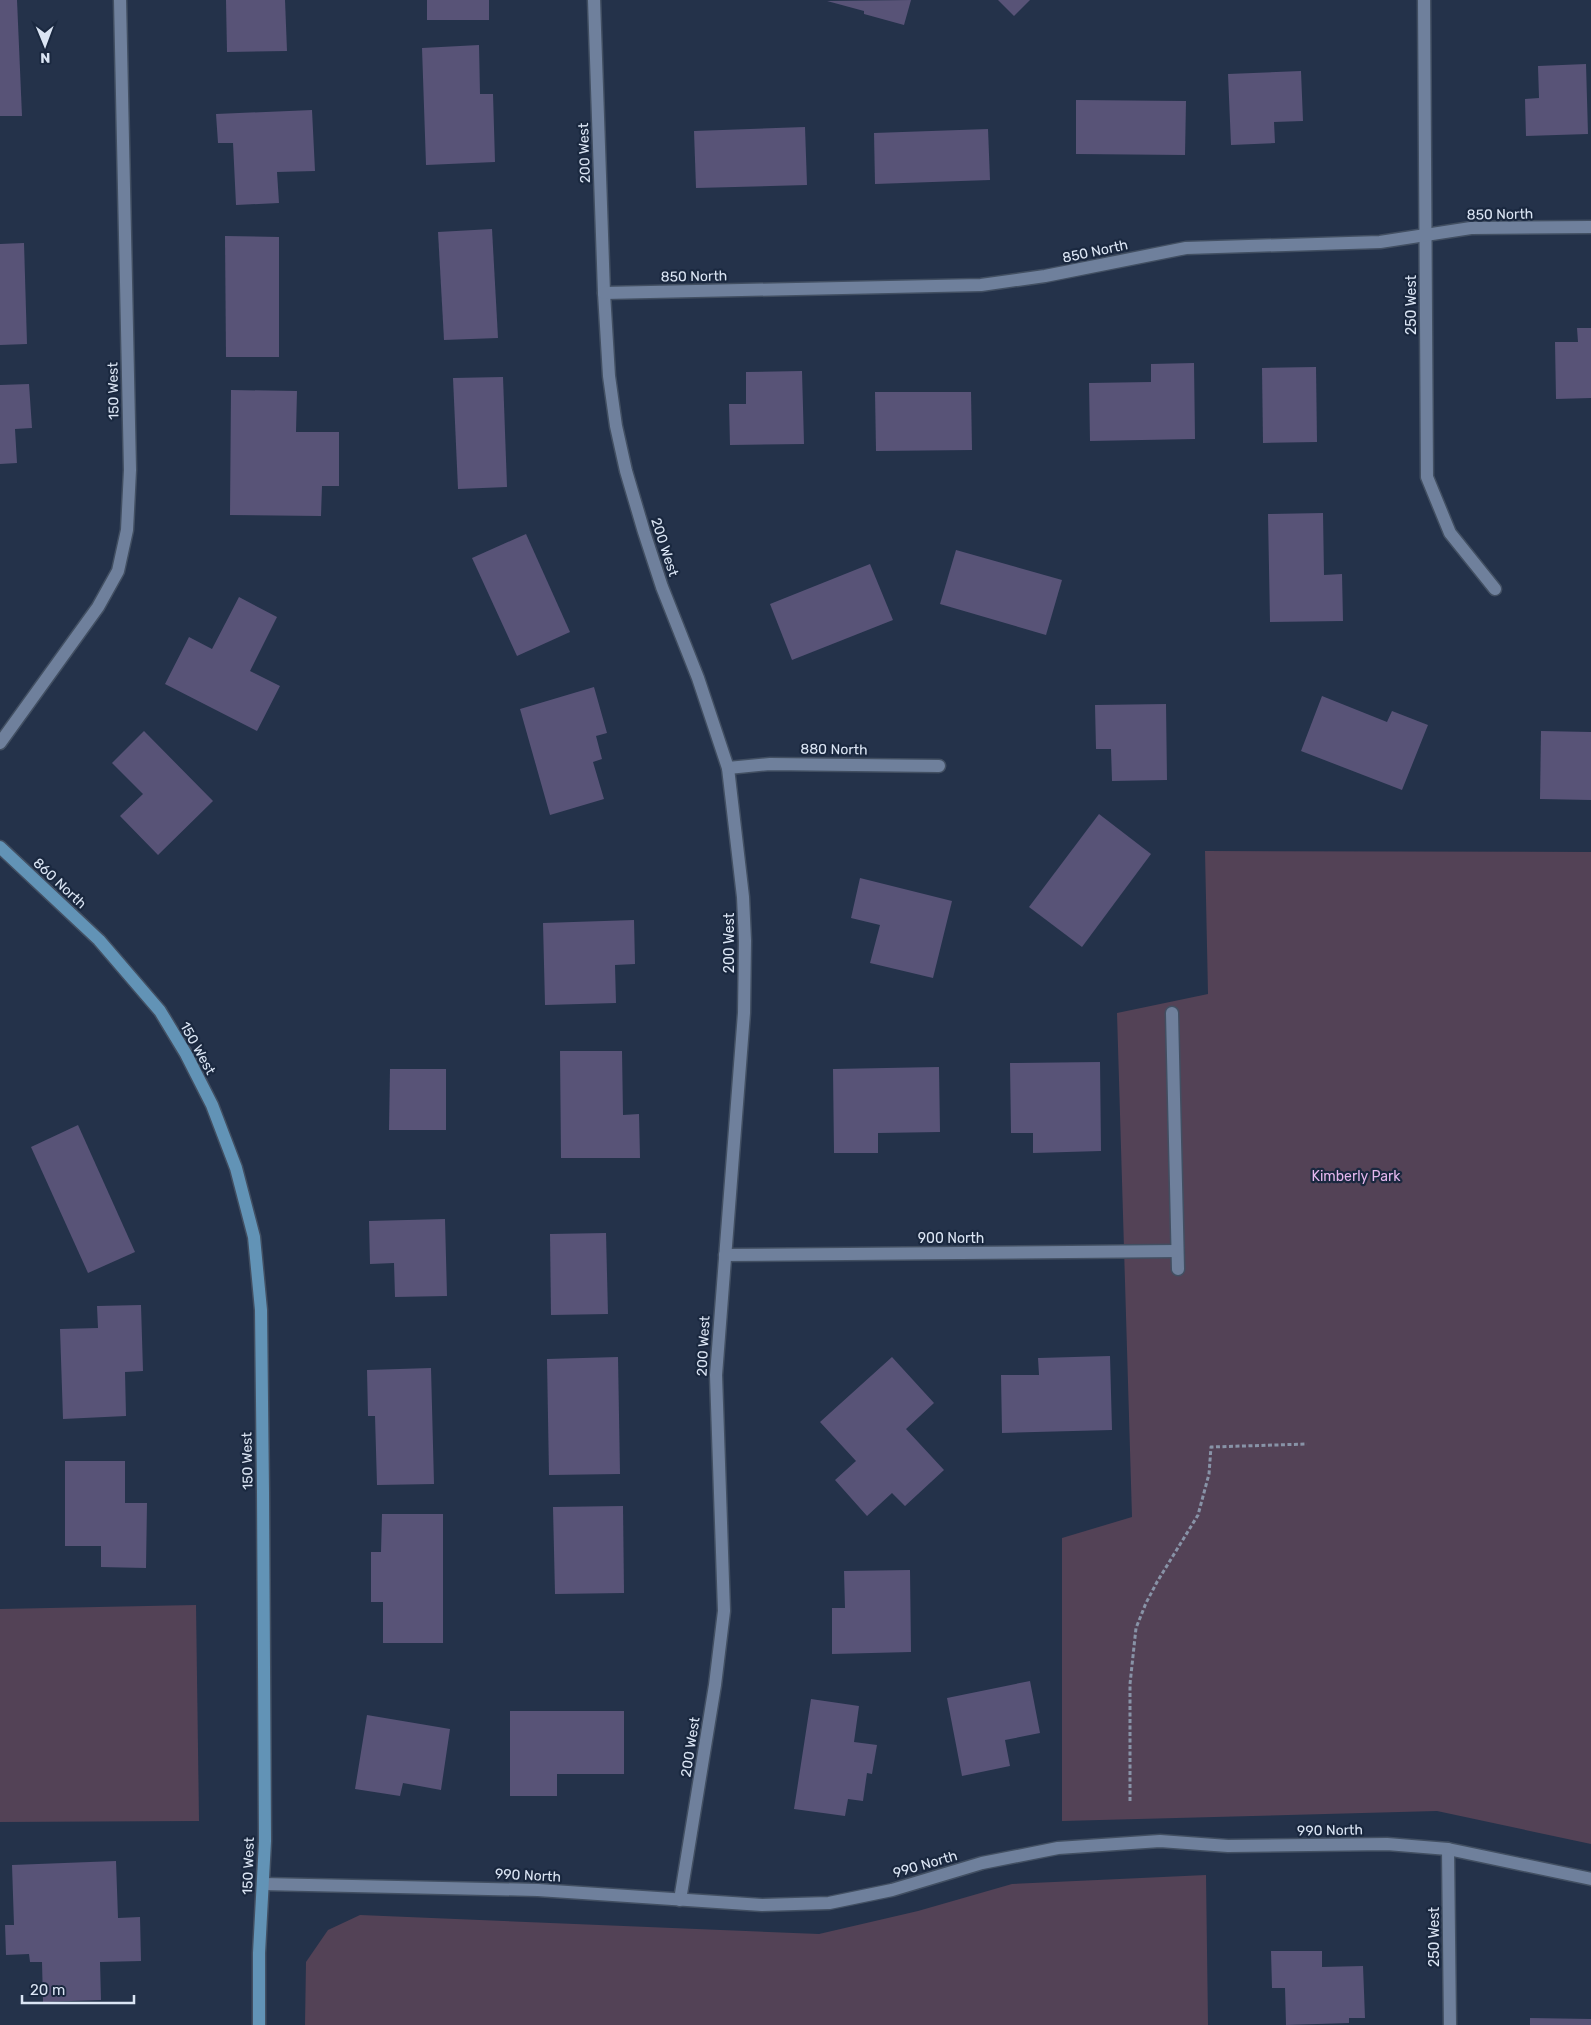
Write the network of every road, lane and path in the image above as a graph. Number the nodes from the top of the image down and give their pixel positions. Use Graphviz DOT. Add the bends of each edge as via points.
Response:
graph roads {
  1 [pos="120,0"];
  2 [pos="594,0"];
  3 [pos="1424,0"];
  4 [pos="1591,228"];
  5 [pos="1426,235"];
  6 [pos="604,293"];
  7 [pos="1496,589"];
  8 [pos="0,743"];
  9 [pos="939,766"];
  10 [pos="728,768"];
  11 [pos="0,846"];
  12 [pos="99,940"];
  13 [pos="1172,1013"];
  14 [pos="1176,1251"];
  15 [pos="725,1254"];
  16 [pos="1178,1269"];
  17 [pos="1307,1444"];
  18 [pos="1130,1801"];
  19 [pos="1448,1849"];
  20 [pos="1591,1880"];
  21 [pos="263,1884"];
  22 [pos="680,1900"];
  23 [pos="259,2025"];
  24 [pos="1450,2025"];
  1 -- 8 [label="street, 150 West" via="130,460 127,530 118,571 98,607"];
  2 -- 6 [label="street, 200 West"];
  3 -- 5 [label="street, 250 West"];
  4 -- 5 [label="street, 850 North" via="1471,228"];
  5 -- 6 [label="street, 850 North" via="1380,242 1186,248 1045,276 981,284"];
  5 -- 7 [label="street, 250 West" via="1427,478 1450,533"];
  6 -- 10 [label="street, 200 West" via="609,376 626,471 662,587 698,678"];
  9 -- 10 [label="street, 880 North" via="770,764"];
  10 -- 15 [label="street, 200 West" via="744,897 745,941 744,1013"];
  11 -- 12 [label="street, 860 North"];
  12 -- 21 [label="street, 150 West" via="160,1011 186,1054 212,1105 236,1168 254,1237 261,1310"];
  13 -- 14 [label="street"];
  14 -- 15 [label="street, 900 North"];
  14 -- 16 [label="street"];
  15 -- 22 [label="street, 200 West" via="716,1375 724,1611"];
  17 -- 18 [label="path" via="1211,1447 1209,1474 1198,1515 1157,1582 1136,1628 1130,1684"];
  19 -- 20 [label="street, 990 North"];
  19 -- 22 [label="street, 990 North" via="1387,1844 1228,1846 1151,1842 1058,1848 982,1863 892,1890 829,1903 762,1905"];
  19 -- 24 [label="street, 250 West"];
  21 -- 22 [label="street, 990 North" via="519,1889"];
  21 -- 23 [label="street, 150 West"];
}
